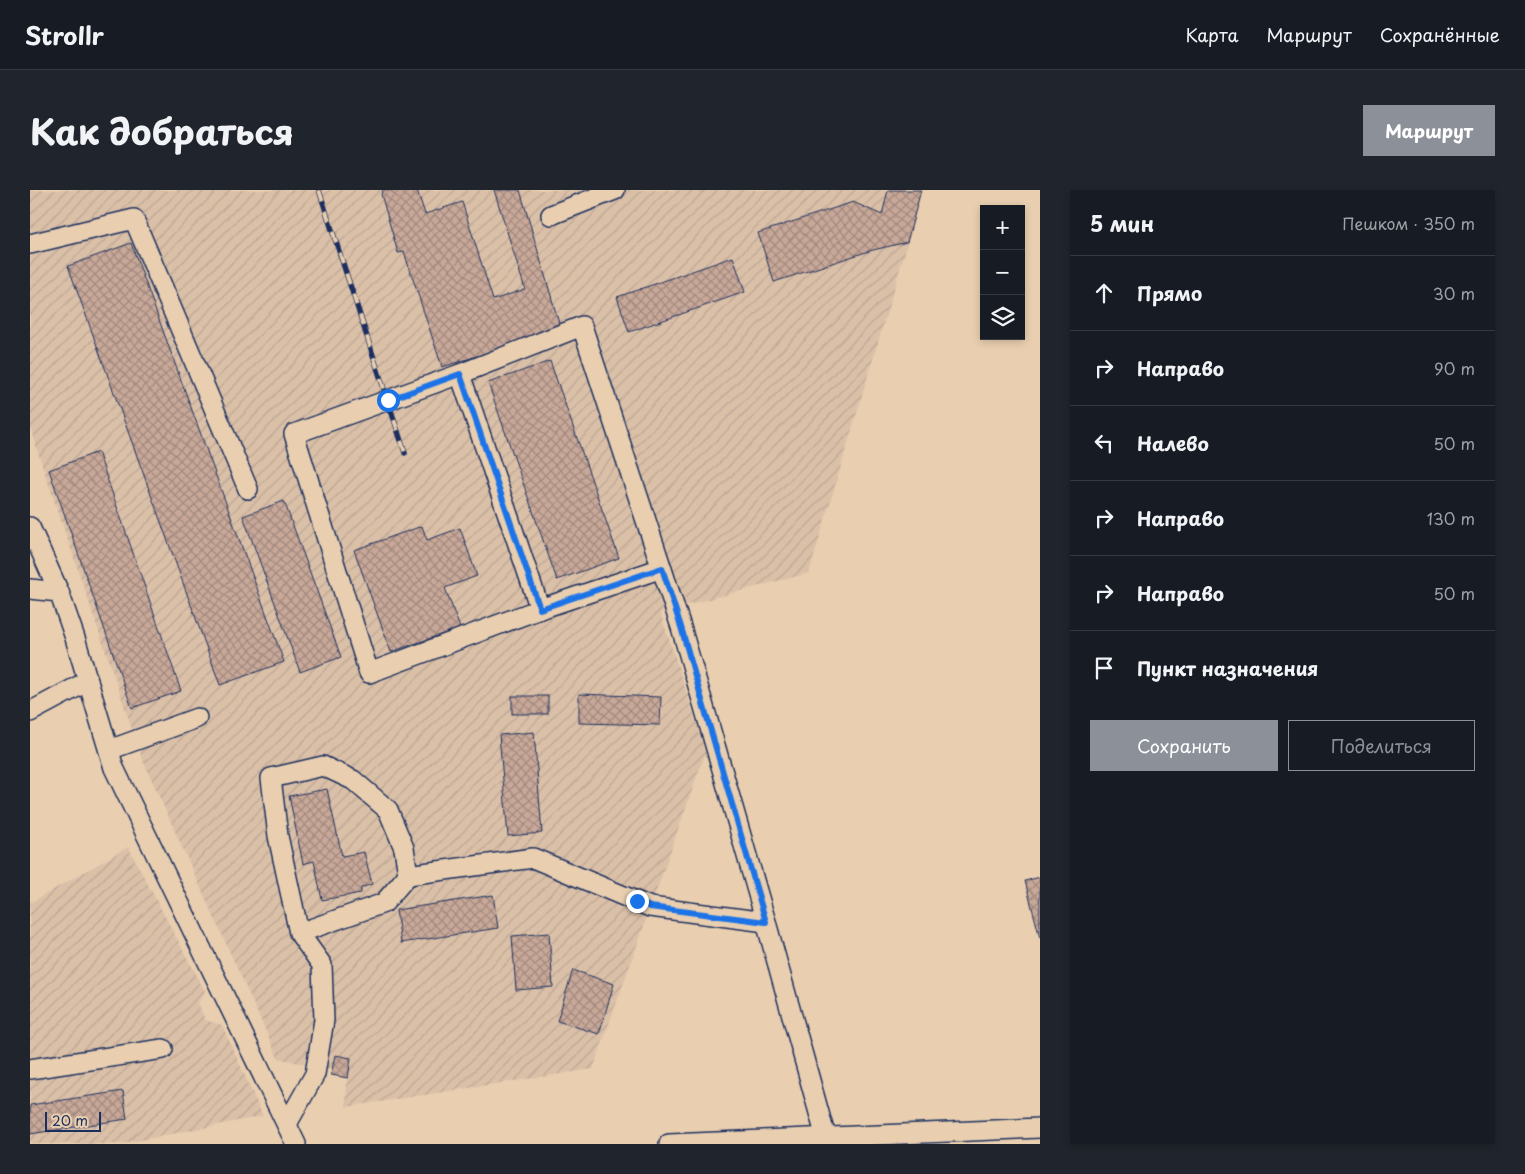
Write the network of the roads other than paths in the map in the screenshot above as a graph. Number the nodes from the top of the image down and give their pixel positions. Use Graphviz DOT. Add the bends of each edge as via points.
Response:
graph roads {
  1 [pos="615,190"];
  2 [pos="550,214"];
  3 [pos="30,244"];
  4 [pos="460,374"];
  5 [pos="248,489"];
  6 [pos="30,527"];
  7 [pos="662,568"];
  8 [pos="30,589"];
  9 [pos="59,592"];
  10 [pos="540,609"];
  11 [pos="88,682"];
  12 [pos="30,712"];
  13 [pos="197,718"];
  14 [pos="109,750"];
  15 [pos="408,875"];
  16 [pos="766,922"];
  17 [pos="300,933"];
  18 [pos="163,1049"];
  19 [pos="30,1070"];
  20 [pos="287,1124"];
  21 [pos="1040,1128"];
  22 [pos="826,1138"];
  23 [pos="296,1144"];
  24 [pos="669,1144"];
  25 [pos="680,1144"];
  1 -- 2 [label="street"];
  3 -- 5 [label="street" via="134,219"];
  4 -- 7 [label="street" via="582,326"];
  4 -- 10 [label="street"];
  4 -- 10 [label="street" via="294,434 369,673"];
  6 -- 9 [label="street"];
  7 -- 10 [label="street"];
  7 -- 16 [label="street"];
  8 -- 9 [label="street"];
  9 -- 11 [label="street"];
  11 -- 12 [label="street"];
  11 -- 14 [label="street"];
  13 -- 14 [label="street"];
  14 -- 20 [label="street" via="114,768"];
  15 -- 16 [label="street" via="533,858 650,907"];
  15 -- 17 [label="street" via="384,903"];
  15 -- 17 [label="street" via="404,848 388,810 353,780 323,766 271,778 278,836"];
  16 -- 22 [label="street"];
  17 -- 20 [label="street" via="322,965 324,1020 315,1074"];
  18 -- 19 [label="street"];
  20 -- 23 [label="street"];
  21 -- 22 [label="street"];
  22 -- 25 [label="street"];
  24 -- 25 [label="street"];
}
